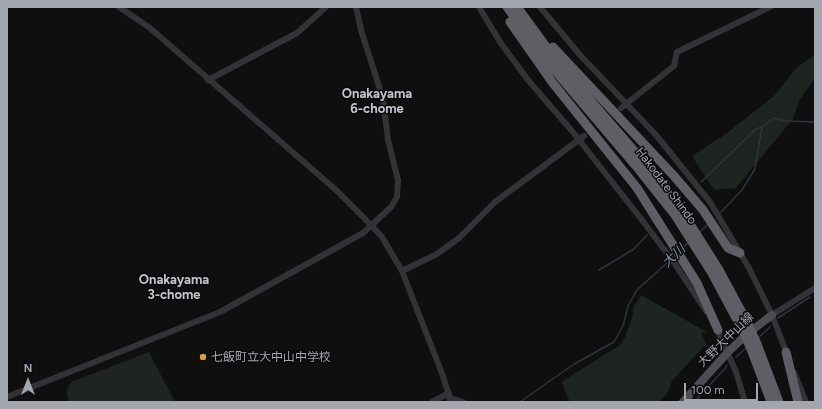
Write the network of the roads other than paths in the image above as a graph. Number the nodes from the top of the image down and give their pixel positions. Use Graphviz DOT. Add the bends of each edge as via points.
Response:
graph roads {
  1 [pos="119,7"];
  2 [pos="326,7"];
  3 [pos="356,7"];
  4 [pos="479,7"];
  5 [pos="501,7"];
  6 [pos="507,7"];
  7 [pos="518,7"];
  8 [pos="540,7"];
  9 [pos="770,7"];
  10 [pos="208,80"];
  11 [pos="627,104"];
  12 [pos="621,108"];
  13 [pos="582,139"];
  14 [pos="372,226"];
  15 [pos="687,226"];
  16 [pos="740,253"];
  17 [pos="678,260"];
  18 [pos="402,272"];
  19 [pos="815,288"];
  20 [pos="772,315"];
  21 [pos="718,330"];
  22 [pos="754,347"];
  23 [pos="728,352"];
  24 [pos="786,352"];
  25 [pos="7,397"];
  26 [pos="450,398"];
  27 [pos="432,402"];
  28 [pos="463,402"];
  29 [pos="683,402"];
  30 [pos="745,402"];
  31 [pos="771,402"];
  32 [pos="779,402"];
  33 [pos="798,402"];
  34 [pos="806,402"];
  1 -- 10 [label="street" via="139,20"];
  2 -- 10 [label="street" via="296,34"];
  3 -- 14 [label="street" via="383,99 388,140 399,188 391,207"];
  4 -- 13 [label="street" via="500,42 528,80"];
  5 -- 17 [label="highway" via="533,56 637,188 673,242"];
  6 -- 15 [label="highway, Hakodate Shindo" via="552,67"];
  7 -- 15 [label="highway, Hakodate Shindo" via="558,63 642,160"];
  7 -- 16 [label="highway" via="674,176 703,210 728,248"];
  8 -- 11 [label="street" via="580,55"];
  9 -- 11 [label="street" via="677,52 674,66"];
  10 -- 14 [label="street" via="336,190"];
  11 -- 12 [label="street"];
  11 -- 16 [label="street" via="656,135 710,202"];
  13 -- 17 [label="street" via="665,250"];
  13 -- 18 [label="street" via="495,202 459,238 437,254"];
  14 -- 18 [label="street" via="382,237"];
  14 -- 25 [label="street" via="220,312"];
  15 -- 22 [label="highway, Hakodate Shindo, bridge"];
  16 -- 20 [label="street"];
  17 -- 21 [label="highway" via="697,284"];
  18 -- 26 [label="street"];
  19 -- 20 [label="street"];
  20 -- 23 [label="main road, 大野大中山線"];
  20 -- 24 [label="street"];
  21 -- 23 [label="street"];
  22 -- 31 [label="highway, Hakodate Shindo"];
  22 -- 32 [label="highway, Hakodate Shindo"];
  23 -- 29 [label="main road, 大野大中山線"];
  23 -- 30 [label="street"];
  24 -- 33 [label="highway"];
  24 -- 34 [label="street"];
  26 -- 27 [label="street"];
  26 -- 28 [label="street"];
}
